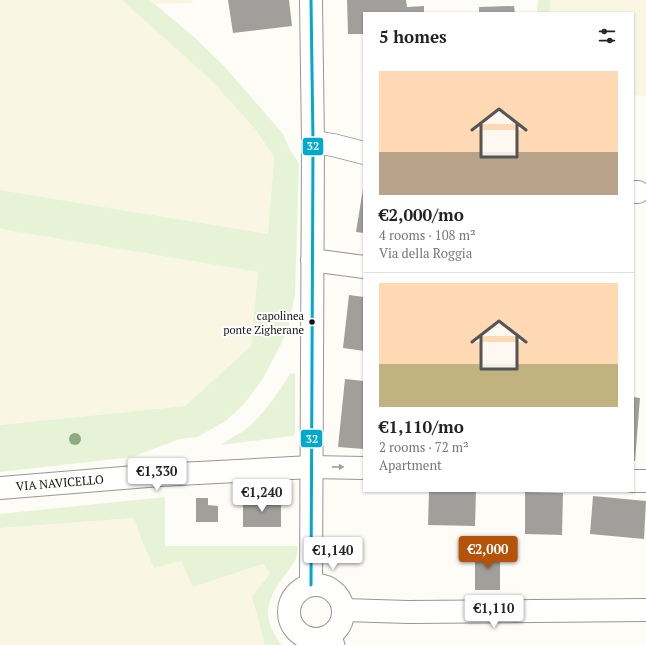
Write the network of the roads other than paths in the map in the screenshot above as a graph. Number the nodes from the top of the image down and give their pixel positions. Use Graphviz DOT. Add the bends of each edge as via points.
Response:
graph roads {
  1 [pos="311,0"];
  2 [pos="313,142"];
  3 [pos="363,153"];
  4 [pos="312,260"];
  5 [pos="363,267"];
  6 [pos="311,467"];
  7 [pos="363,468"];
  8 [pos="634,481"];
  9 [pos="646,481"];
  10 [pos="0,488"];
  11 [pos="310,585"];
  12 [pos="344,610"];
  13 [pos="646,610"];
  14 [pos="337,638"];
  15 [pos="314,642"];
  1 -- 2 [label="street"];
  2 -- 3 [label="street"];
  2 -- 4 [label="street"];
  4 -- 5 [label="street"];
  4 -- 6 [label="street"];
  6 -- 7 [label="street, VIA NAVICELLO, one-way"];
  6 -- 10 [label="street, VIA NAVICELLO" via="160,475"];
  6 -- 11 [label="street"];
  8 -- 9 [label="street"];
  11 -- 12 [label="street" via="320,585 336,593"];
  11 -- 15 [label="street" via="295,593 288,609 292,626 298,633"];
  12 -- 13 [label="street"];
  12 -- 14 [label="street"];
  14 -- 15 [label="street" via="329,636"];
}
